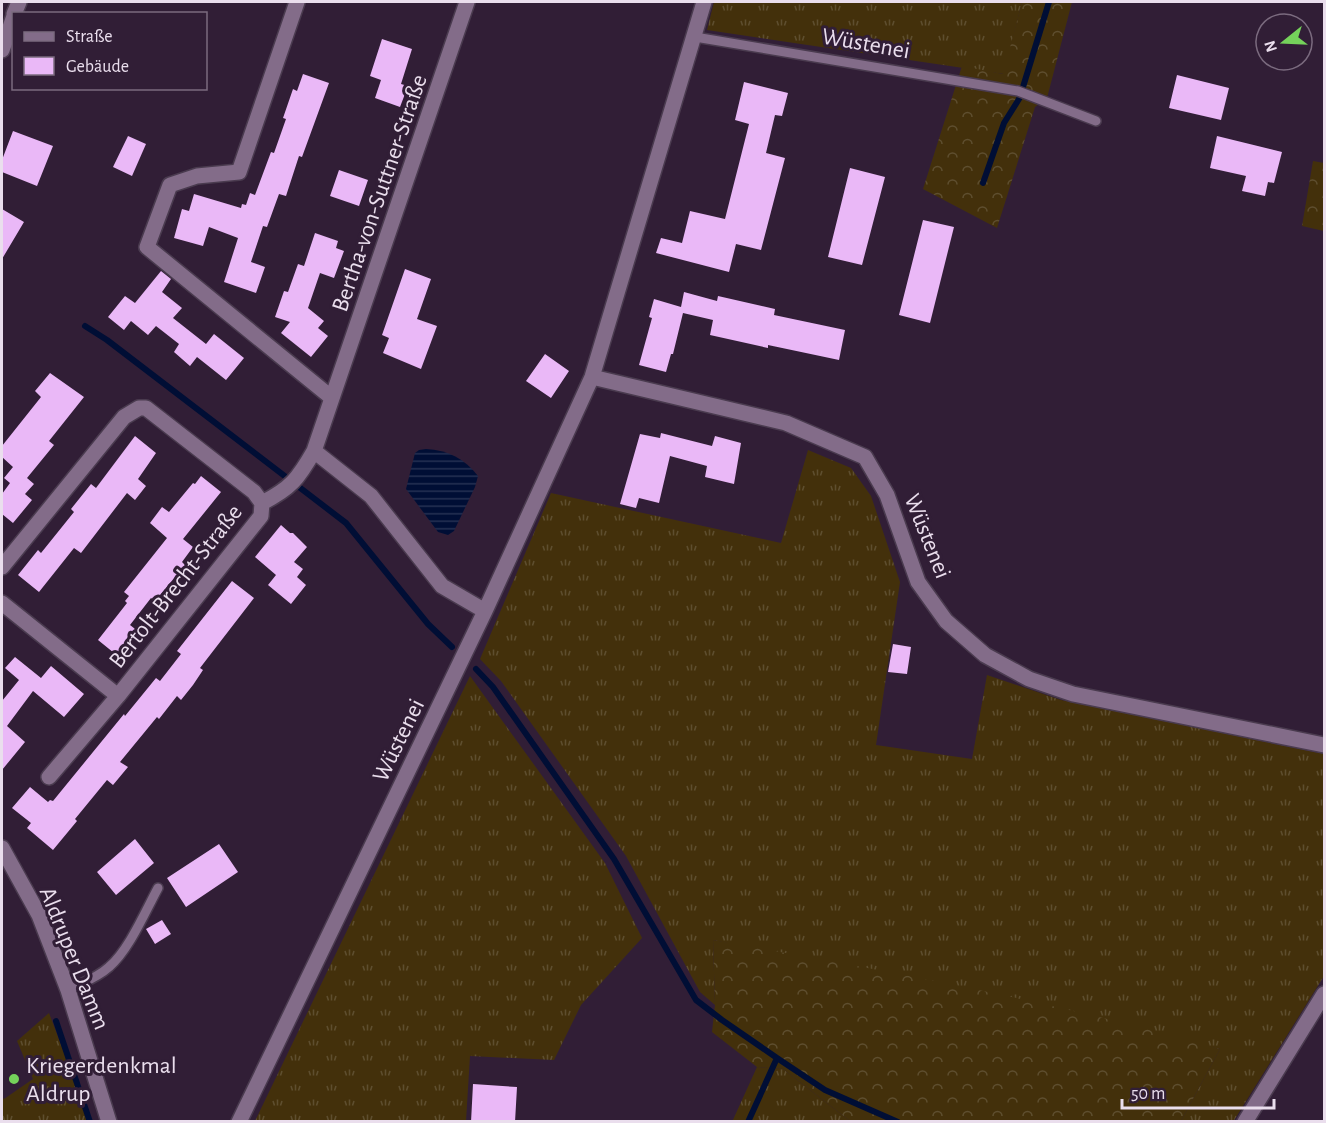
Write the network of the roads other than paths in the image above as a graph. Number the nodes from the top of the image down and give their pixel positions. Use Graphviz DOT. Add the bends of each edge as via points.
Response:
graph roads {
  1 [pos="297,2"];
  2 [pos="467,2"];
  3 [pos="704,2"];
  4 [pos="12,21"];
  5 [pos="695,37"];
  6 [pos="2,50"];
  7 [pos="1096,121"];
  8 [pos="592,376"];
  9 [pos="332,398"];
  10 [pos="314,451"];
  11 [pos="285,489"];
  12 [pos="262,503"];
  13 [pos="2,567"];
  14 [pos="2,603"];
  15 [pos="485,611"];
  16 [pos="118,696"];
  17 [pos="1324,745"];
  18 [pos="49,777"];
  19 [pos="2,848"];
  20 [pos="158,888"];
  21 [pos="68,990"];
  22 [pos="1324,994"];
  23 [pos="109,1122"];
  24 [pos="239,1122"];
  25 [pos="1245,1122"];
  1 -- 9 [label="street" via="239,172 197,176 170,185 147,247"];
  2 -- 9 [label="street, Bertha-von-Suttner-Straße"];
  3 -- 5 [label="street, Wüstenei"];
  4 -- 6 [label="street"];
  5 -- 7 [label="lane, Wüstenei" via="1022,92"];
  5 -- 8 [label="street, Wüstenei"];
  8 -- 15 [label="street, Wüstenei"];
  8 -- 17 [label="street, Wüstenei" via="786,423 865,457 887,495 918,582 946,621 985,655 1029,679 1073,694"];
  9 -- 10 [label="street, Bertha-von-Suttner-Straße"];
  10 -- 11 [label="street, Bertha-von-Suttner-Straße" via="299,477"];
  10 -- 15 [label="street" via="371,496 442,586"];
  11 -- 12 [label="street, Bertolt-Brecht-Straße"];
  12 -- 13 [label="street, Bertolt-Brecht-Straße" via="254,492 146,408 139,408 124,417"];
  12 -- 16 [label="street, Bertolt-Brecht-Straße" via="261,516"];
  14 -- 16 [label="street, Bertolt-Brecht-Straße"];
  15 -- 24 [label="street, Wüstenei"];
  16 -- 18 [label="street, Bertolt-Brecht-Straße"];
  19 -- 21 [label="street, Aldruper Damm" via="39,915"];
  20 -- 21 [label="lane" via="110,966"];
  21 -- 23 [label="street, Aldruper Damm"];
  22 -- 25 [label="street"];
}
